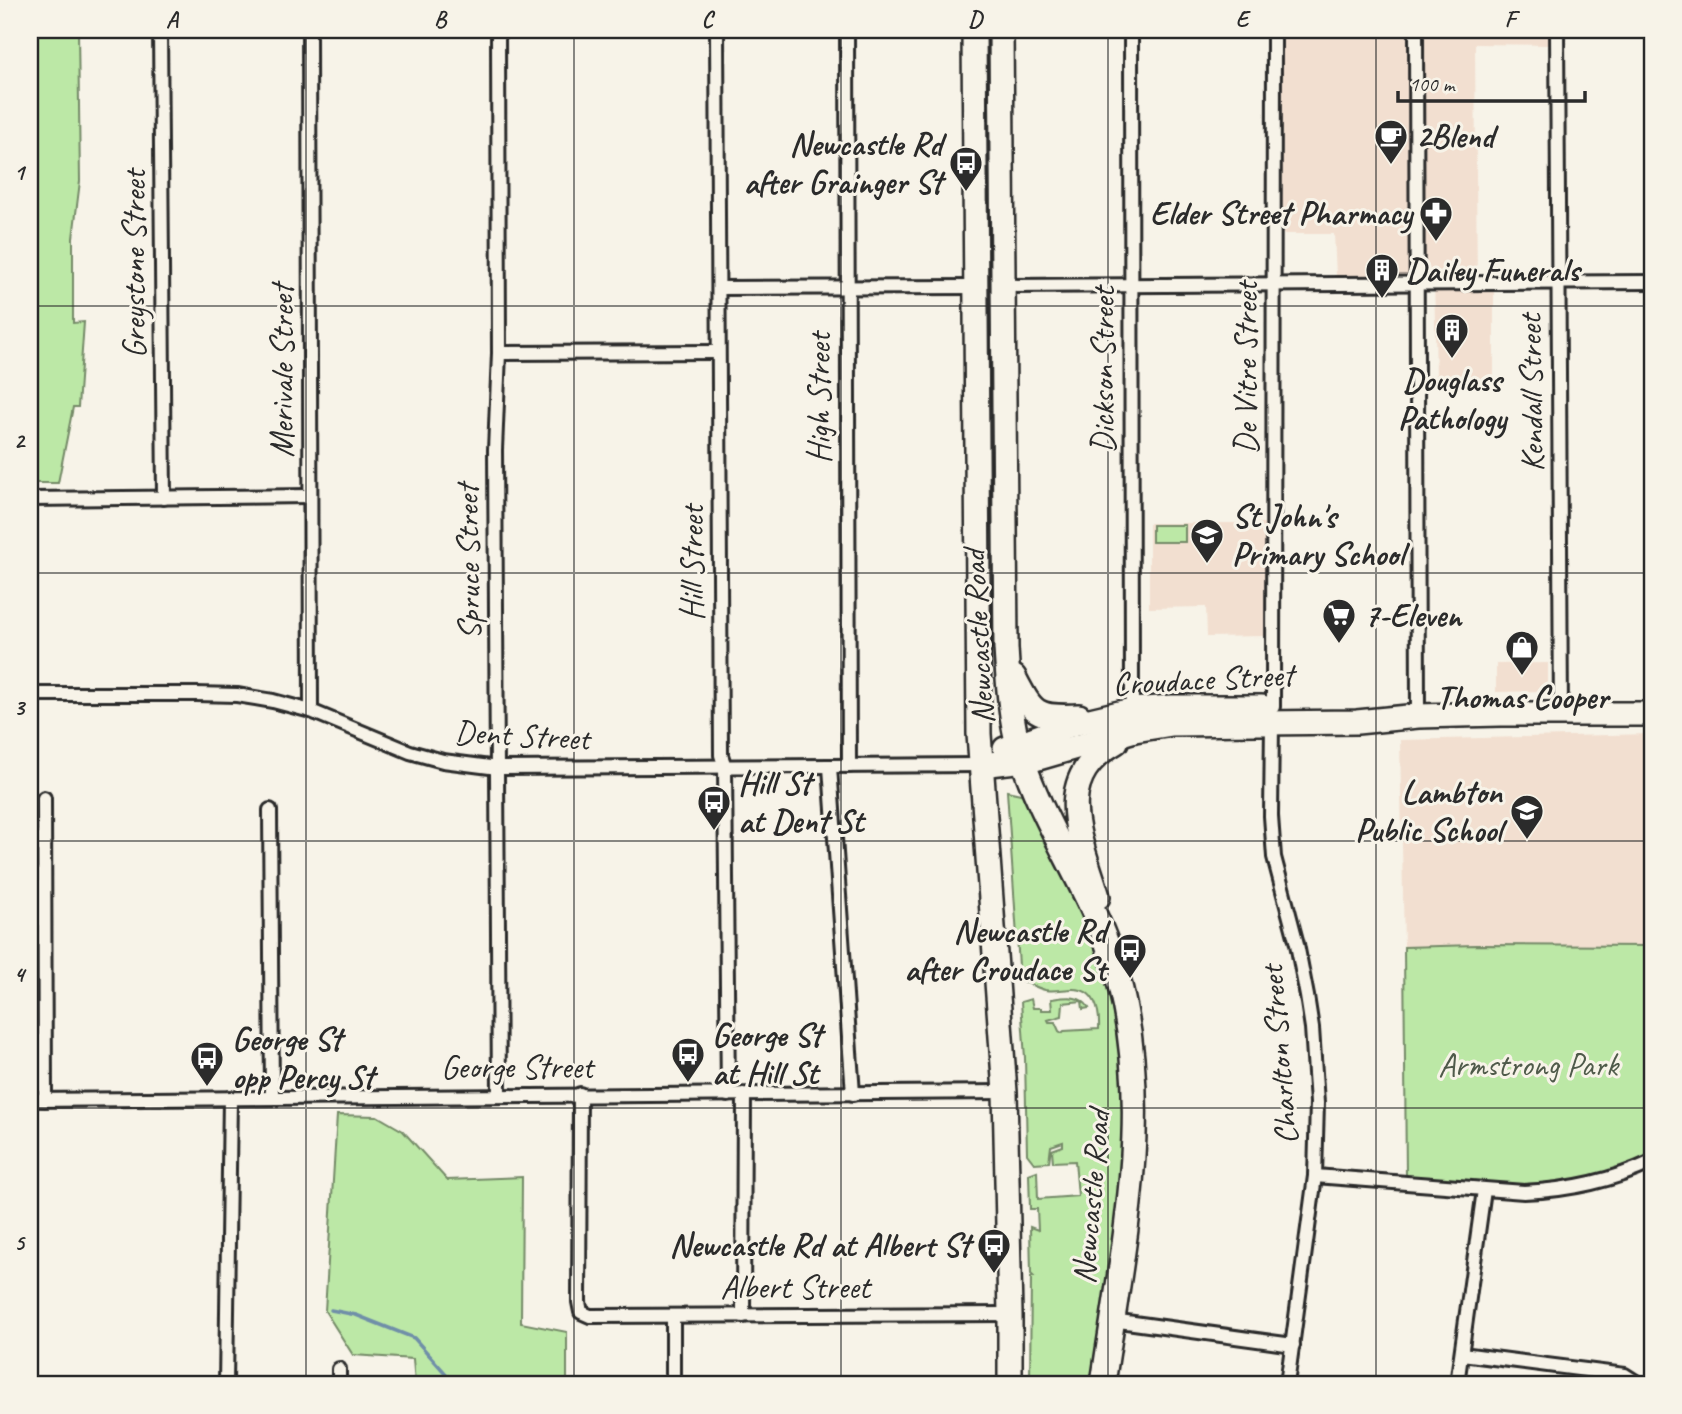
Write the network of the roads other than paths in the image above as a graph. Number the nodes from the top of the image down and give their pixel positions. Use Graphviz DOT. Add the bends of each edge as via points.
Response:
graph roads {
  1 [pos="160,30"];
  2 [pos="309,30"];
  3 [pos="498,30"];
  4 [pos="717,30"];
  5 [pos="847,30"];
  6 [pos="974,30"];
  7 [pos="1001,30"];
  8 [pos="1131,30"];
  9 [pos="1274,30"];
  10 [pos="1416,30"];
  11 [pos="1557,30"];
  12 [pos="1558,282"];
  13 [pos="1652,282"];
  14 [pos="1274,284"];
  15 [pos="1416,284"];
  16 [pos="1004,286"];
  17 [pos="1131,286"];
  18 [pos="976,287"];
  19 [pos="719,288"];
  20 [pos="846,288"];
  21 [pos="718,352"];
  22 [pos="499,353"];
  23 [pos="310,496"];
  24 [pos="163,498"];
  25 [pos="30,499"];
  26 [pos="1007,665"];
  27 [pos="30,694"];
  28 [pos="1132,710"];
  29 [pos="311,711"];
  30 [pos="1652,714"];
  31 [pos="1106,715"];
  32 [pos="1273,715"];
  33 [pos="1561,715"];
  34 [pos="1418,716"];
  35 [pos="1151,726"];
  36 [pos="1021,752"];
  37 [pos="981,765"];
  38 [pos="849,766"];
  39 [pos="725,767"];
  40 [pos="830,767"];
  41 [pos="498,768"];
  42 [pos="44,798"];
  43 [pos="270,810"];
  44 [pos="30,892"];
  45 [pos="43,892"];
  46 [pos="1110,953"];
  47 [pos="1005,1092"];
  48 [pos="580,1094"];
  49 [pos="853,1094"];
  50 [pos="499,1095"];
  51 [pos="727,1095"];
  52 [pos="744,1095"];
  53 [pos="272,1097"];
  54 [pos="230,1098"];
  55 [pos="30,1100"];
  56 [pos="45,1100"];
  57 [pos="1652,1162"];
  58 [pos="1315,1176"];
  59 [pos="1484,1190"];
  60 [pos="1010,1314"];
  61 [pos="673,1316"];
  62 [pos="743,1316"];
  63 [pos="1112,1320"];
  64 [pos="1293,1345"];
  65 [pos="1462,1354"];
  66 [pos="339,1369"];
  67 [pos="226,1384"];
  68 [pos="339,1384"];
  69 [pos="673,1384"];
  70 [pos="1010,1384"];
  71 [pos="1103,1384"];
  72 [pos="1287,1384"];
  73 [pos="1457,1384"];
  74 [pos="1639,1384"];
  1 -- 24 [label="street, Greystone Street"];
  2 -- 23 [label="street, Merivale Street"];
  3 -- 22 [label="street, Spruce Street"];
  4 -- 19 [label="street, Hill Street"];
  5 -- 20 [label="street, High Street"];
  6 -- 18 [label="highway, Newcastle Road"];
  7 -- 16 [label="highway, Newcastle Road"];
  8 -- 17 [label="street, Dickson Street"];
  9 -- 14 [label="street, De Vitre Street"];
  10 -- 15 [label="street"];
  11 -- 12 [label="street, Kendall Street"];
  12 -- 13 [label="street"];
  12 -- 15 [label="street"];
  12 -- 33 [label="street, Kendall Street"];
  14 -- 15 [label="street"];
  14 -- 17 [label="street"];
  14 -- 32 [label="street, De Vitre Street"];
  15 -- 34 [label="street"];
  16 -- 17 [label="street"];
  16 -- 26 [label="highway, Newcastle Road"];
  17 -- 28 [label="street, Dickson Street"];
  18 -- 20 [label="street"];
  18 -- 37 [label="highway, Newcastle Road"];
  19 -- 20 [label="street"];
  19 -- 21 [label="street, Hill Street"];
  20 -- 38 [label="street, High Street"];
  21 -- 22 [label="street"];
  21 -- 39 [label="street, Hill Street" via="721,755"];
  22 -- 41 [label="street, Spruce Street" via="495,450"];
  23 -- 24 [label="street"];
  23 -- 29 [label="street, Merivale Street"];
  24 -- 25 [label="street"];
  26 -- 31 [label="highway" via="1035,711 1056,717"];
  26 -- 36 [label="highway, Newcastle Road"];
  27 -- 29 [label="street, Dent Street" via="236,695"];
  28 -- 31 [label="highway, Croudace Street"];
  28 -- 32 [label="highway, Croudace Street" via="1172,707"];
  29 -- 41 [label="street, Dent Street" via="410,752"];
  30 -- 33 [label="highway, Croudace Street"];
  31 -- 36 [label="highway, Croudace Street"];
  32 -- 34 [label="highway, Croudace Street" via="1357,722"];
  32 -- 35 [label="highway, Croudace Street"];
  32 -- 58 [label="street, Charlton Street" via="1271,836 1312,1028"];
  33 -- 34 [label="highway, Croudace Street"];
  35 -- 36 [label="highway, Croudace Street"];
  35 -- 46 [label="highway" via="1098,753 1083,770 1075,793 1081,840"];
  36 -- 37 [label="highway, Croudace Street"];
  36 -- 46 [label="highway, Newcastle Road" via="1038,800"];
  37 -- 38 [label="street, Dent Street"];
  37 -- 47 [label="highway, Newcastle Road"];
  38 -- 40 [label="street, Dent Street"];
  39 -- 40 [label="street, Dent Street"];
  39 -- 41 [label="street, Dent Street"];
  39 -- 51 [label="street, Hill Street"];
  40 -- 49 [label="street"];
  41 -- 50 [label="street, Spruce Street"];
  42 -- 45 [label="street"];
  43 -- 53 [label="street"];
  44 -- 45 [label="street"];
  45 -- 56 [label="street"];
  46 -- 63 [label="highway, Newcastle Road" via="1126,1015 1134,1105 1131,1178"];
  47 -- 49 [label="street, George Street"];
  47 -- 60 [label="highway, Newcastle Road"];
  48 -- 50 [label="street, George Street"];
  48 -- 51 [label="street, George Street"];
  48 -- 61 [label="street, Albert Street" via="581,1312 590,1316"];
  49 -- 52 [label="street, George Street"];
  50 -- 53 [label="street, George Street"];
  51 -- 52 [label="street, George Street"];
  52 -- 62 [label="street"];
  53 -- 54 [label="street, George Street"];
  54 -- 56 [label="street, George Street"];
  54 -- 67 [label="street"];
  55 -- 56 [label="street, George Street"];
  57 -- 59 [label="street" via="1575,1187"];
  58 -- 59 [label="street"];
  58 -- 64 [label="street, Charlton Street"];
  59 -- 65 [label="street"];
  60 -- 62 [label="street, Albert Street"];
  60 -- 70 [label="highway, Newcastle Road"];
  61 -- 62 [label="street, Albert Street"];
  61 -- 69 [label="street"];
  63 -- 64 [label="street"];
  63 -- 71 [label="highway, Newcastle Road"];
  64 -- 72 [label="street, Charlton Street"];
  65 -- 73 [label="street"];
  65 -- 74 [label="street" via="1626,1375"];
  66 -- 68 [label="street"];
}
